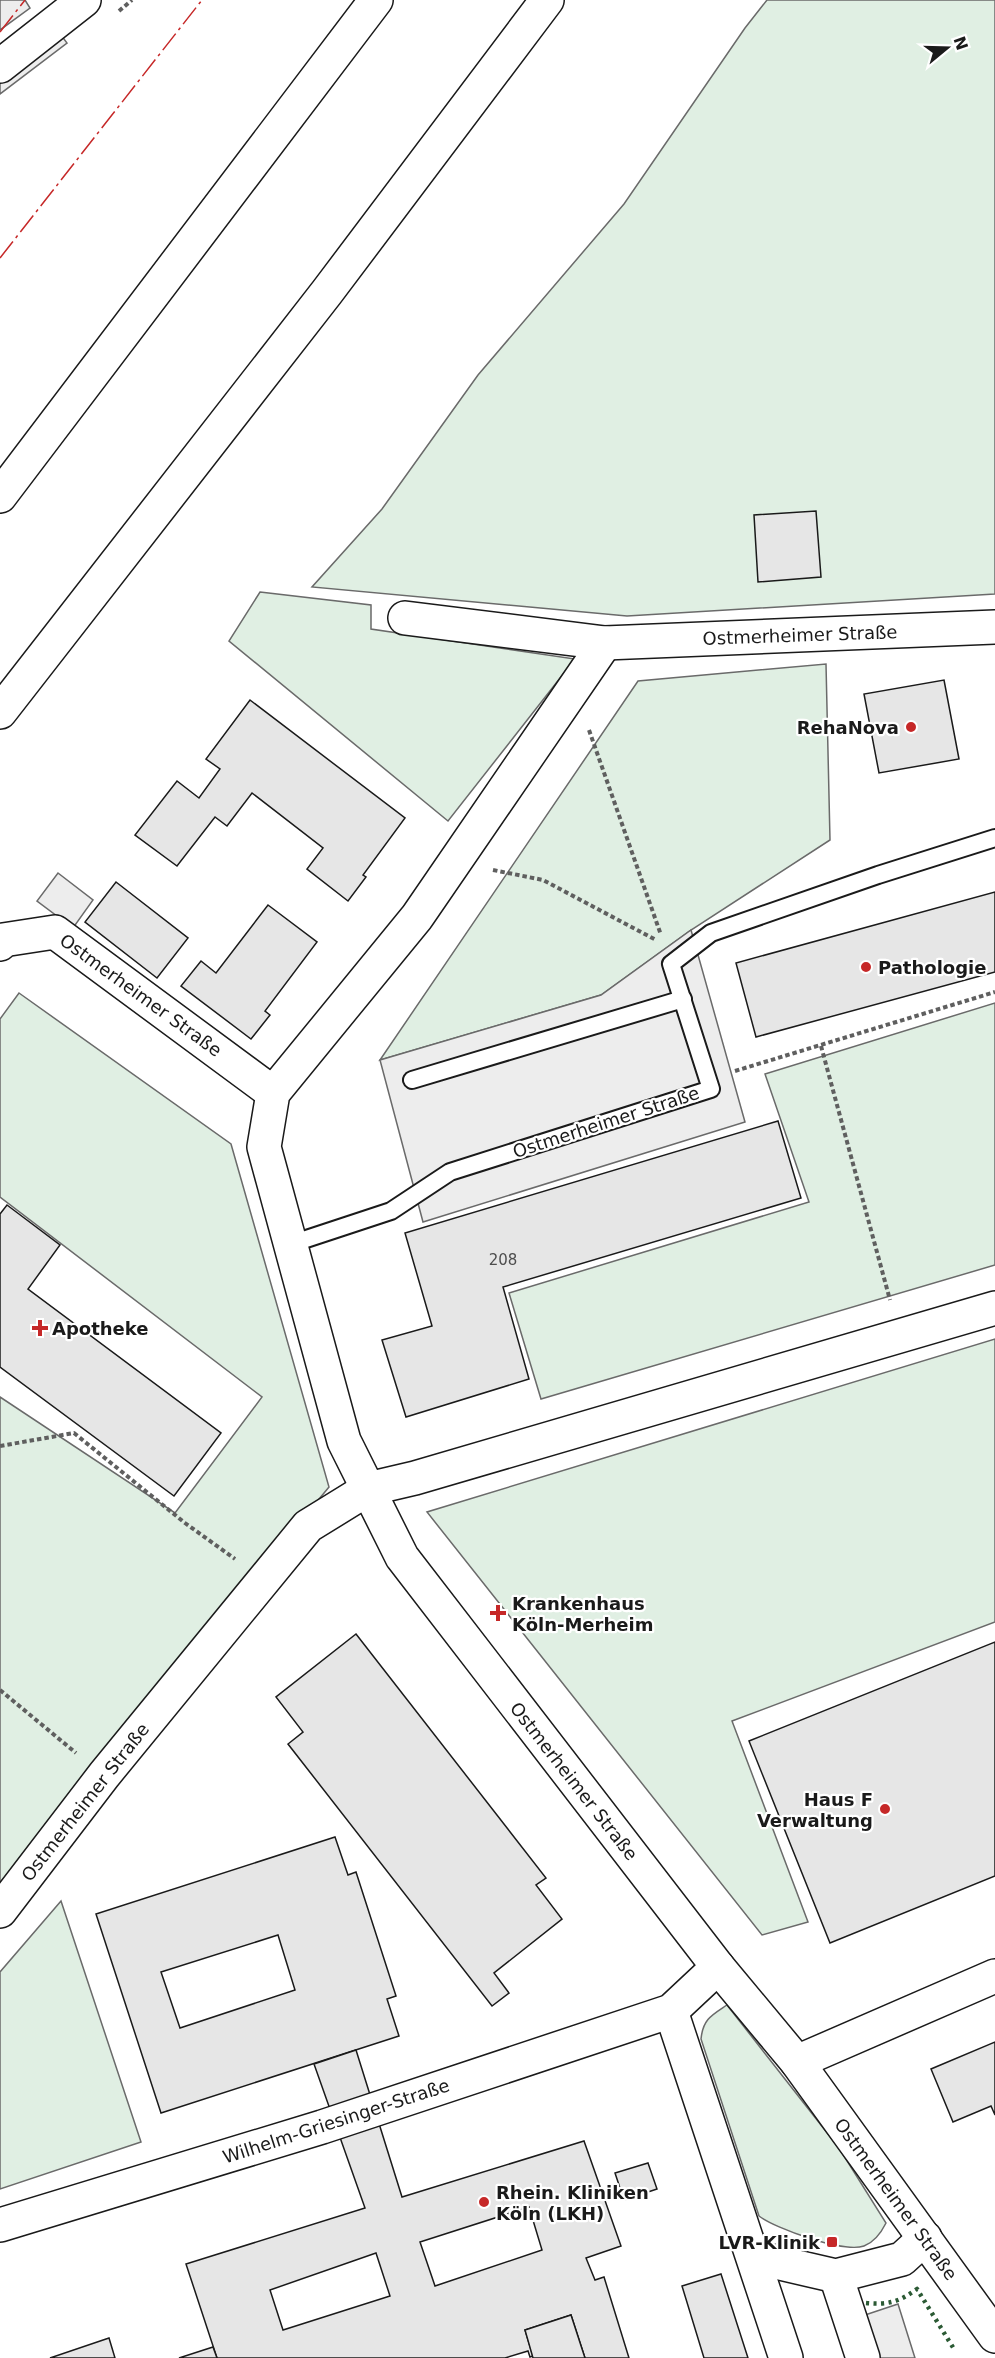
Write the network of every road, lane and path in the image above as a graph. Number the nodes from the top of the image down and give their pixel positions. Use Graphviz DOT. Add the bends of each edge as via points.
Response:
graph roads {
  1 [pos="84,0"];
  2 [pos="376,0"];
  3 [pos="547,0"];
  4 [pos="0,66"];
  5 [pos="0,496"];
  6 [pos="405,618"];
  7 [pos="995,627"];
  8 [pos="604,643"];
  9 [pos="574,687"];
  10 [pos="0,712"];
  11 [pos="995,838"];
  12 [pos="457,860"];
  13 [pos="0,944"];
  14 [pos="995,992"];
  15 [pos="683,999"];
  16 [pos="821,1046"];
  17 [pos="704,1067"];
  18 [pos="412,1080"];
  19 [pos="273,1093"];
  20 [pos="291,1244"];
  21 [pos="995,1308"];
  22 [pos="900,1338"];
  23 [pos="0,1446"];
  24 [pos="368,1489"];
  25 [pos="265,1581"];
  26 [pos="0,1690"];
  27 [pos="104,1775"];
  28 [pos="0,1911"];
  29 [pos="718,1967"];
  30 [pos="995,1976"];
  31 [pos="671,2011"];
  32 [pos="796,2061"];
  33 [pos="0,2225"];
  34 [pos="925,2238"];
  35 [pos="754,2257"];
  36 [pos="836,2276"];
  37 [pos="995,2336"];
  38 [pos="786,2358"];
  39 [pos="863,2358"];
  1 -- 4 [label="main road"];
  2 -- 5 [label="main road"];
  3 -- 10 [label="main road" via="327,292"];
  6 -- 8 [label="main road, Ostmerheimer Straße"];
  7 -- 8 [label="main road, Ostmerheimer Straße"];
  8 -- 9 [label="main road, Ostmerheimer Straße"];
  9 -- 12 [label="main road, Ostmerheimer Straße"];
  9 -- 12 [label="path" via="665,944 543,880"];
  11 -- 15 [label="lane, Ostmerheimer Straße" via="711,933 671,964"];
  12 -- 19 [label="main road, Ostmerheimer Straße" via="417,917"];
  13 -- 19 [label="main road, Ostmerheimer Straße" via="3,940 55,932"];
  14 -- 16 [label="path"];
  15 -- 17 [label="lane, Ostmerheimer Straße"];
  15 -- 18 [label="lane"];
  16 -- 17 [label="path" via="734,1071"];
  16 -- 22 [label="path"];
  17 -- 20 [label="lane, Ostmerheimer Straße" via="711,1089 450,1172 391,1211"];
  19 -- 20 [label="main road, Ostmerheimer Straße" via="264,1147"];
  20 -- 24 [label="main road, Ostmerheimer Straße" via="344,1441"];
  21 -- 22 [label="main road, Ostmerheimer Straße"];
  22 -- 24 [label="main road, Ostmerheimer Straße"];
  23 -- 25 [label="path" via="74,1433 185,1523"];
  24 -- 25 [label="main road, Ostmerheimer Straße" via="308,1527"];
  24 -- 29 [label="main road, Ostmerheimer Straße" via="402,1557"];
  25 -- 27 [label="main road, Ostmerheimer Straße"];
  26 -- 27 [label="path"];
  27 -- 28 [label="main road, Ostmerheimer Straße"];
  29 -- 31 [label="main road, Wilhelm-Griesinger-Straße"];
  29 -- 32 [label="main road, Ostmerheimer Straße"];
  30 -- 32 [label="main road"];
  31 -- 33 [label="main road, Wilhelm-Griesinger-Straße" via="322,2127"];
  31 -- 35 [label="main road"];
  32 -- 34 [label="main road, Ostmerheimer Straße"];
  34 -- 36 [label="main road" via="902,2259"];
  34 -- 37 [label="main road, Ostmerheimer Straße"];
  35 -- 36 [label="main road"];
  35 -- 38 [label="main road"];
  36 -- 39 [label="main road"];
}
